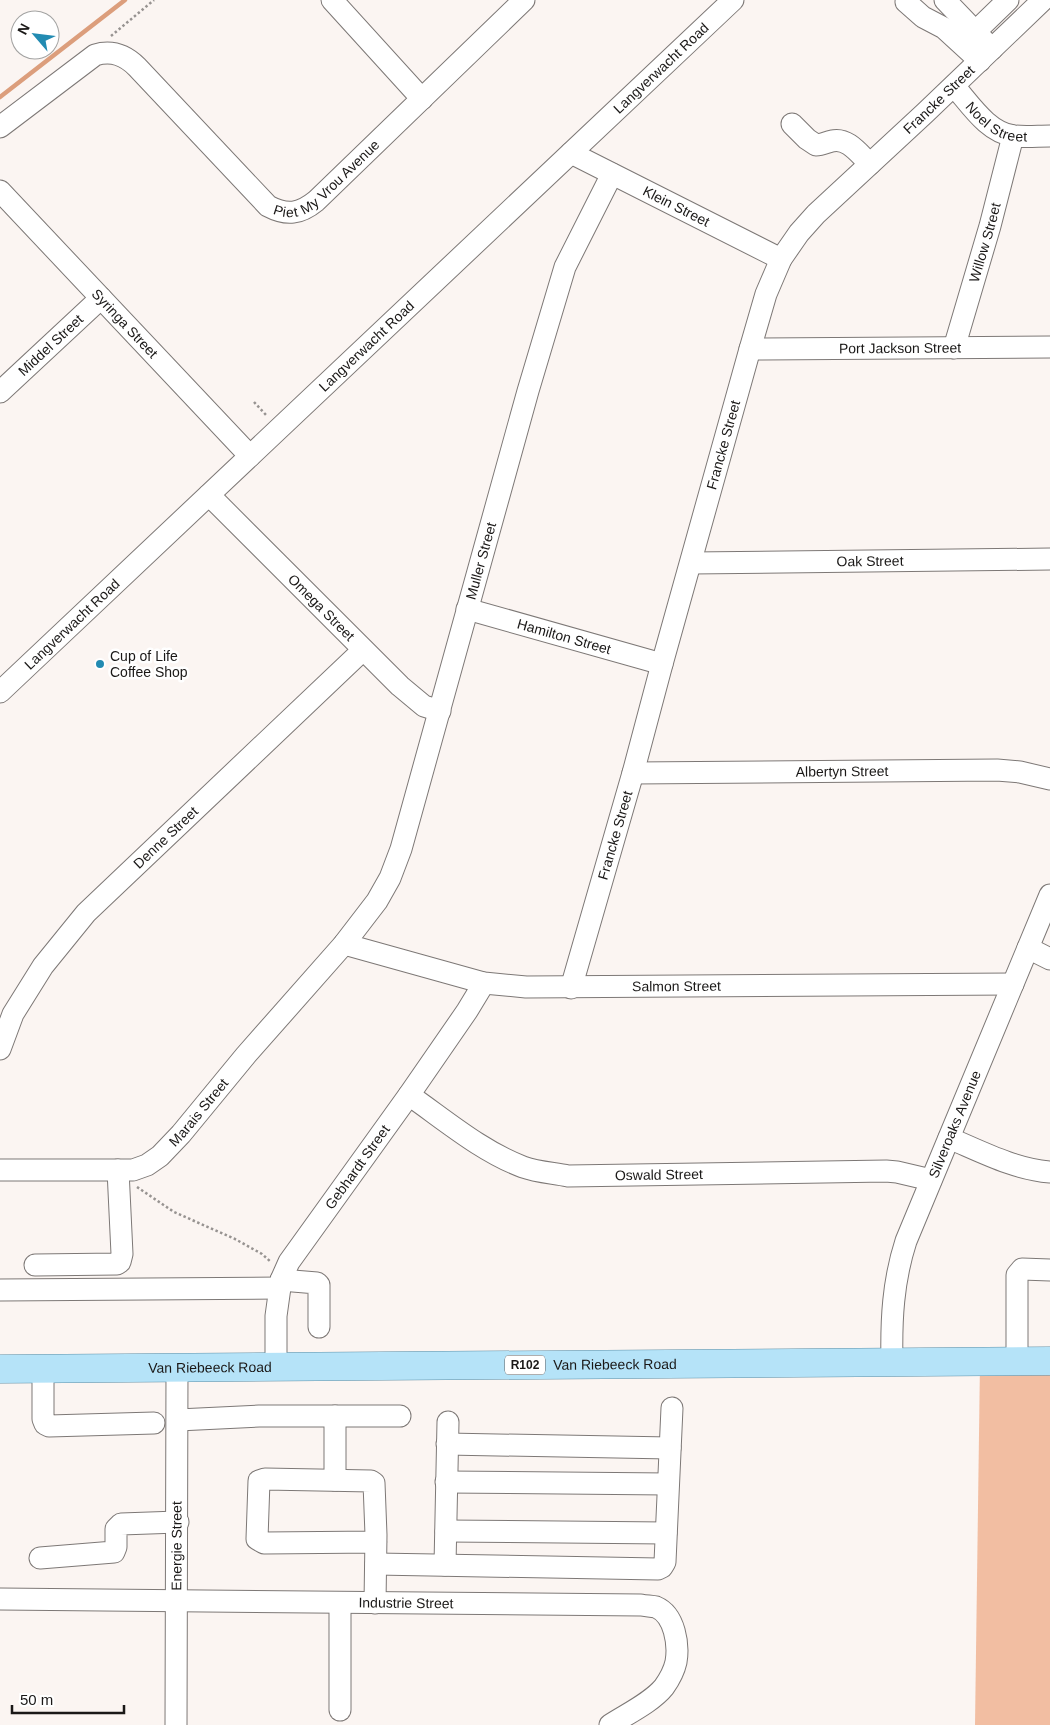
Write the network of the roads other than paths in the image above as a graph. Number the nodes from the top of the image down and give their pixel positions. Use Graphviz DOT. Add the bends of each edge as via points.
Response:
graph roads {
  1 [pos="332,0"];
  2 [pos="524,0"];
  3 [pos="733,0"];
  4 [pos="945,0"];
  5 [pos="1008,0"];
  6 [pos="1043,0"];
  7 [pos="906,2"];
  8 [pos="975,32"];
  9 [pos="986,55"];
  10 [pos="954,86"];
  11 [pos="422,99"];
  12 [pos="792,124"];
  13 [pos="0,127"];
  14 [pos="1013,136"];
  15 [pos="1050,136"];
  16 [pos="571,152"];
  17 [pos="870,164"];
  18 [pos="612,174"];
  19 [pos="0,191"];
  20 [pos="781,260"];
  21 [pos="101,298"];
  22 [pos="1050,347"];
  23 [pos="954,348"];
  24 [pos="750,349"];
  25 [pos="0,392"];
  26 [pos="250,456"];
  27 [pos="209,495"];
  28 [pos="1050,559"];
  29 [pos="691,563"];
  30 [pos="467,610"];
  31 [pos="363,650"];
  32 [pos="662,664"];
  33 [pos="0,692"];
  34 [pos="440,711"];
  35 [pos="633,773"];
  36 [pos="1050,779"];
  37 [pos="1050,895"];
  38 [pos="344,944"];
  39 [pos="1028,948"];
  40 [pos="1050,959"];
  41 [pos="484,983"];
  42 [pos="1014,984"];
  43 [pos="571,988"];
  44 [pos="0,1049"];
  45 [pos="409,1095"];
  46 [pos="949,1138"];
  47 [pos="0,1170"];
  48 [pos="118,1170"];
  49 [pos="1050,1172"];
  50 [pos="930,1180"];
  51 [pos="35,1265"];
  52 [pos="1050,1270"];
  53 [pos="278,1278"];
  54 [pos="0,1290"];
  55 [pos="319,1327"];
  56 [pos="1017,1361"];
  57 [pos="1050,1361"];
  58 [pos="892,1362"];
  59 [pos="276,1367"];
  60 [pos="177,1368"];
  61 [pos="0,1369"];
  62 [pos="43,1369"];
  63 [pos="672,1408"];
  64 [pos="335,1416"];
  65 [pos="400,1416"];
  66 [pos="178,1420"];
  67 [pos="448,1422"];
  68 [pos="154,1423"];
  69 [pos="447,1444"];
  70 [pos="670,1448"];
  71 [pos="336,1480"];
  72 [pos="446,1482"];
  73 [pos="668,1484"];
  74 [pos="178,1522"];
  75 [pos="446,1531"];
  76 [pos="666,1533"];
  77 [pos="376,1542"];
  78 [pos="40,1558"];
  79 [pos="376,1564"];
  80 [pos="445,1565"];
  81 [pos="0,1600"];
  82 [pos="178,1602"];
  83 [pos="340,1603"];
  84 [pos="375,1603"];
  85 [pos="340,1710"];
  86 [pos="176,1725"];
  87 [pos="610,1725"];
  1 -- 11 [label="street"];
  2 -- 11 [label="street, Piet My Vrou Avenue"];
  3 -- 16 [label="street, Langverwacht Road"];
  4 -- 8 [label="street"];
  5 -- 8 [label="street"];
  6 -- 9 [label="street, Francke Street"];
  7 -- 9 [label="street" via="923,17"];
  8 -- 9 [label="street"];
  9 -- 10 [label="street, Francke Street"];
  10 -- 14 [label="street, Noel Street" via="989,125"];
  10 -- 17 [label="street, Francke Street"];
  11 -- 13 [label="street, Piet My Vrou Avenue" via="316,202 305,210 288,213 268,206 129,60 114,53 102,53 87,61"];
  12 -- 17 [label="street" via="816,146 841,141"];
  14 -- 15 [label="street, Noel Street"];
  14 -- 23 [label="street, Willow Street"];
  16 -- 18 [label="street, Klein Street"];
  16 -- 26 [label="street, Langverwacht Road"];
  17 -- 20 [label="street, Francke Street" via="816,214"];
  18 -- 20 [label="street, Klein Street"];
  18 -- 30 [label="street, Muller Street" via="565,267"];
  19 -- 21 [label="street, Syringa Street"];
  20 -- 24 [label="street, Francke Street" via="766,294"];
  21 -- 25 [label="street, Middel Street"];
  21 -- 26 [label="street, Syringa Street"];
  22 -- 23 [label="street, Port Jackson Street"];
  23 -- 24 [label="street, Port Jackson Street"];
  24 -- 29 [label="street, Francke Street"];
  26 -- 27 [label="street, Langverwacht Road"];
  27 -- 31 [label="street, Omega Street"];
  27 -- 33 [label="street, Langverwacht Road"];
  28 -- 29 [label="street, Oak Street"];
  29 -- 32 [label="street, Francke Street"];
  30 -- 32 [label="street, Hamilton Street"];
  30 -- 34 [label="street, Muller Street"];
  31 -- 34 [label="street, Omega Street" via="424,706"];
  31 -- 44 [label="street, Denne Street" via="86,914 43,966 13,1014"];
  32 -- 35 [label="street, Francke Street"];
  34 -- 38 [label="street, Muller Street" via="390,878"];
  35 -- 36 [label="street, Albertyn Street" via="997,770"];
  35 -- 43 [label="street, Francke Street"];
  37 -- 39 [label="street, Silveroaks Avenue"];
  38 -- 41 [label="street, Salmon Street"];
  38 -- 48 [label="street, Marais Street" via="160,1156 133,1170"];
  39 -- 40 [label="street"];
  39 -- 42 [label="street, Silveroaks Avenue"];
  41 -- 43 [label="street, Salmon Street"];
  41 -- 45 [label="street, Gebhardt Street"];
  42 -- 43 [label="street, Salmon Street"];
  42 -- 46 [label="street, Silveroaks Avenue"];
  45 -- 50 [label="street, Oswald Street" via="484,1147 524,1167 547,1173 568,1176 886,1171"];
  45 -- 53 [label="street, Gebhardt Street"];
  46 -- 49 [label="street" via="1004,1161"];
  46 -- 50 [label="street, Silveroaks Avenue"];
  47 -- 48 [label="street, Marais Street"];
  48 -- 51 [label="street" via="120,1262"];
  50 -- 58 [label="street, Silveroaks Avenue" via="899,1264 892,1314"];
  52 -- 56 [label="street" via="1022,1269 1017,1275"];
  53 -- 54 [label="street"];
  53 -- 55 [label="street" via="319,1285"];
  53 -- 59 [label="street, Gebhardt Street"];
  56 -- 57 [label="main road, Van Riebeeck Road / R102"];
  56 -- 58 [label="main road, Van Riebeeck Road / R102"];
  58 -- 59 [label="main road, Van Riebeeck Road / R102"];
  59 -- 60 [label="main road, Van Riebeeck Road / R102"];
  60 -- 62 [label="main road, Van Riebeeck Road / R102"];
  60 -- 66 [label="street, Energie Street"];
  61 -- 62 [label="main road, Van Riebeeck Road / R102"];
  62 -- 68 [label="street" via="43,1419 49,1426"];
  63 -- 70 [label="street"];
  64 -- 65 [label="street"];
  64 -- 66 [label="street"];
  64 -- 71 [label="street"];
  66 -- 74 [label="street, Energie Street"];
  67 -- 69 [label="street"];
  69 -- 70 [label="street"];
  69 -- 72 [label="street"];
  70 -- 73 [label="street"];
  71 -- 77 [label="street" via="376,1484"];
  71 -- 77 [label="street" via="259,1481 257,1539 264,1543"];
  72 -- 73 [label="street"];
  72 -- 75 [label="street"];
  73 -- 76 [label="street"];
  74 -- 78 [label="street" via="120,1524 116,1529 114,1552"];
  74 -- 82 [label="street, Energie Street"];
  75 -- 76 [label="street"];
  75 -- 80 [label="street"];
  76 -- 80 [label="street" via="665,1562 658,1569"];
  77 -- 79 [label="street"];
  79 -- 80 [label="street"];
  79 -- 84 [label="street"];
  81 -- 82 [label="street, Industrie Street"];
  82 -- 83 [label="street, Industrie Street"];
  82 -- 86 [label="street, Energie Street"];
  83 -- 84 [label="street, Industrie Street"];
  83 -- 85 [label="street"];
  84 -- 87 [label="street, Industrie Street" via="641,1605 657,1608 668,1617 676,1632 673,1671 657,1694"];
}
